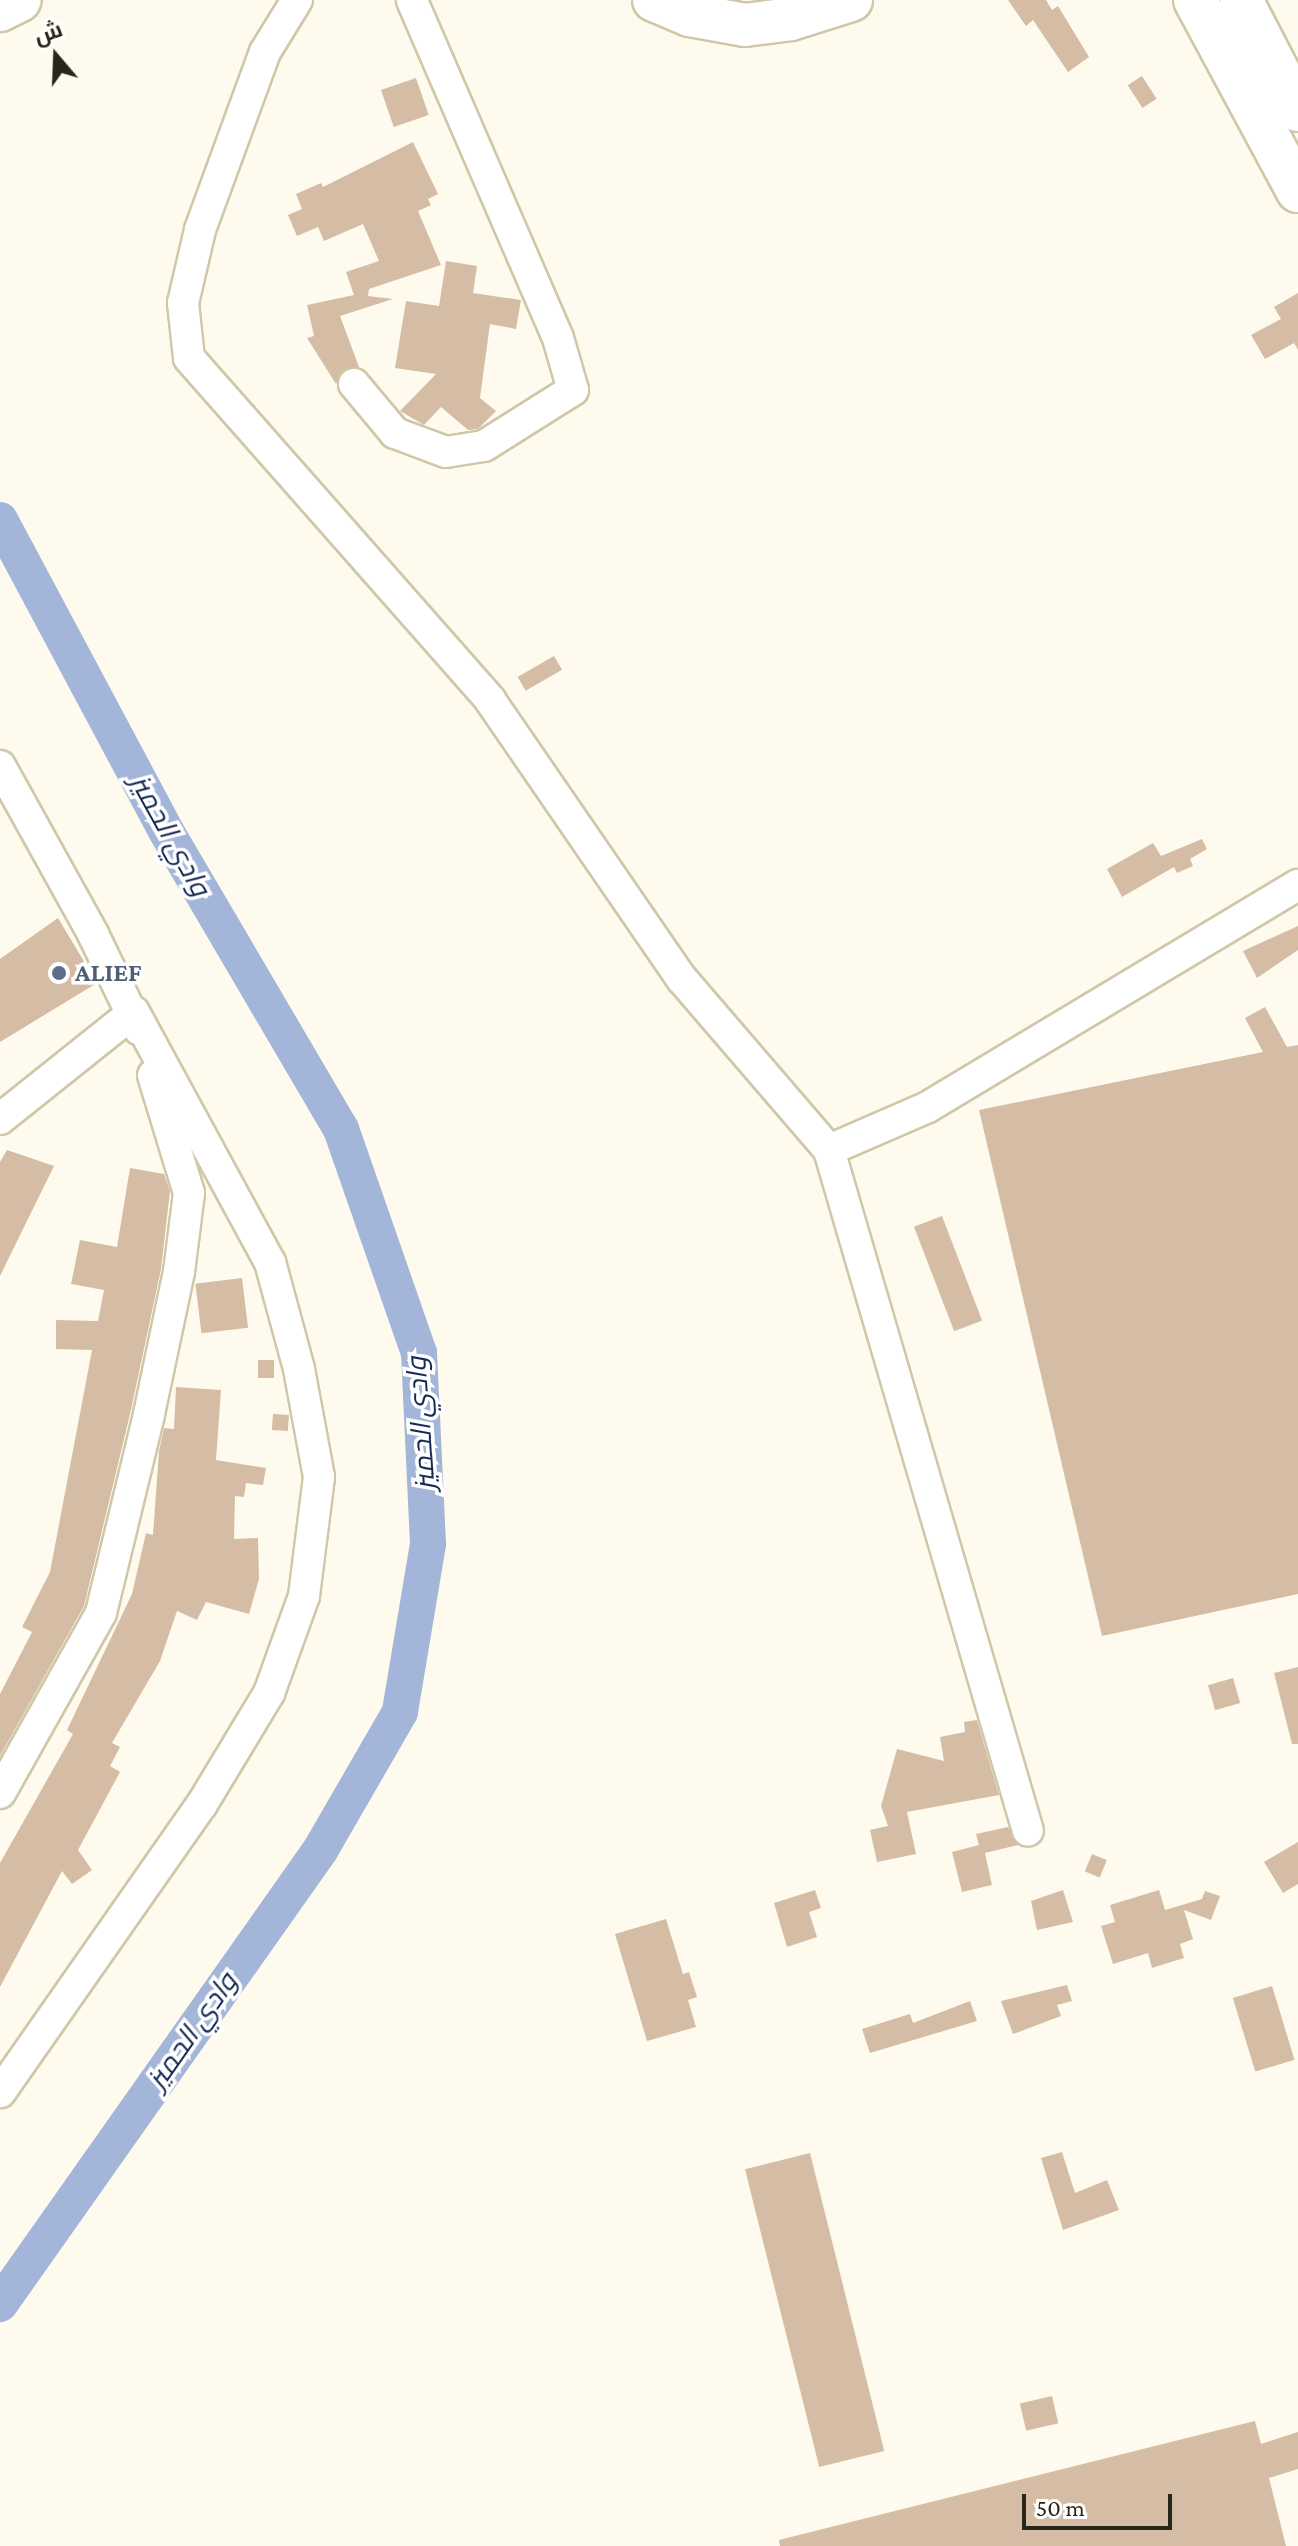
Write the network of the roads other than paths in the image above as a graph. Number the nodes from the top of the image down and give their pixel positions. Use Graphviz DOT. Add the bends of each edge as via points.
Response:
graph roads {
  1 [pos="20,0"];
  2 [pos="297,0"];
  3 [pos="412,0"];
  4 [pos="654,0"];
  5 [pos="851,0"];
  6 [pos="1174,0"];
  7 [pos="1195,0"];
  8 [pos="1241,0"];
  9 [pos="0,10"];
  10 [pos="1255,110"];
  11 [pos="1298,110"];
  12 [pos="1298,191"];
  13 [pos="354,384"];
  14 [pos="0,766"];
  15 [pos="1298,885"];
  16 [pos="134,1012"];
  17 [pos="0,1119"];
  18 [pos="829,1150"];
  19 [pos="0,1793"];
  20 [pos="1028,1831"];
  21 [pos="0,2092"];
  1 -- 9 [label="highway"];
  2 -- 18 [label="street" via="265,52 200,230 183,303 189,358 490,700 682,979"];
  3 -- 13 [label="street" via="558,338 573,390 484,446 446,452 395,433"];
  4 -- 5 [label="highway" via="690,15 745,25 791,19"];
  6 -- 10 [label="highway"];
  7 -- 10 [label="highway"];
  8 -- 11 [label="highway"];
  10 -- 12 [label="highway"];
  14 -- 16 [label="street"];
  15 -- 18 [label="street" via="928,1107"];
  16 -- 17 [label="street"];
  16 -- 19 [label="street" via="189,1193 179,1272 101,1613"];
  16 -- 21 [label="street" via="270,1262 299,1369 317,1492 304,1596 269,1693 202,1804"];
  18 -- 20 [label="street"];
}
